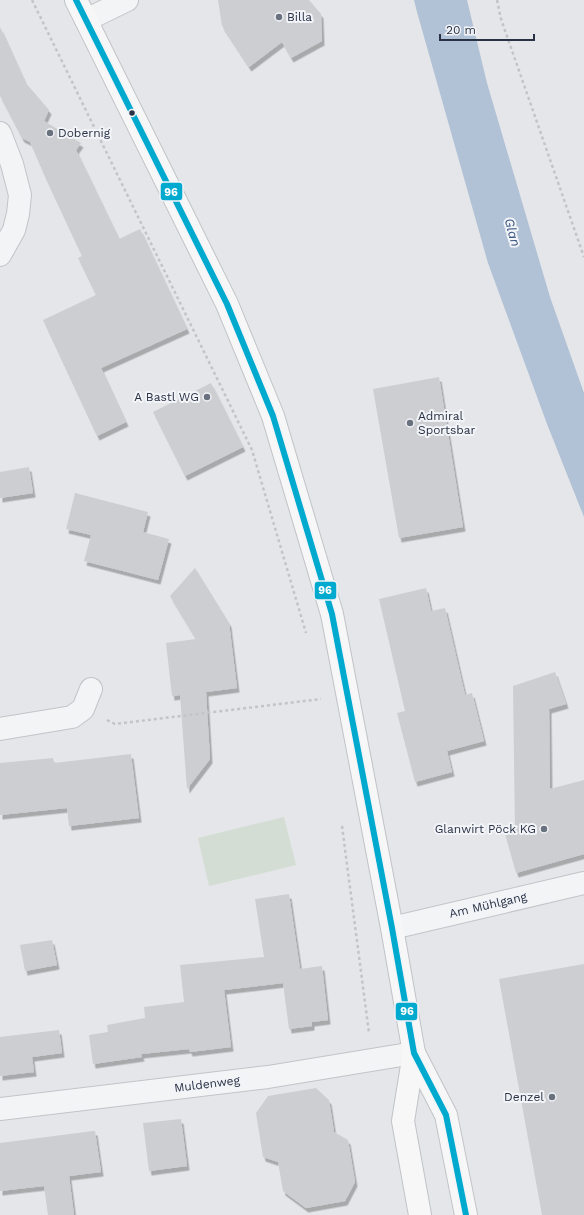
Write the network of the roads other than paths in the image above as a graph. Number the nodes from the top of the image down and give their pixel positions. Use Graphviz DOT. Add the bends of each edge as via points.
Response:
graph roads {
  1 [pos="76,0"];
  2 [pos="127,0"];
  3 [pos="86,20"];
  4 [pos="0,133"];
  5 [pos="2,247"];
  6 [pos="91,689"];
  7 [pos="0,729"];
  8 [pos="584,883"];
  9 [pos="392,928"];
  10 [pos="414,1053"];
  11 [pos="0,1109"];
  12 [pos="420,1215"];
  13 [pos="466,1215"];
  1 -- 3 [label="main road"];
  2 -- 3 [label="street"];
  3 -- 9 [label="main road" via="227,304 273,416 332,614"];
  4 -- 5 [label="street" via="12,164 20,196 14,230"];
  6 -- 7 [label="street" via="83,709 72,718"];
  8 -- 9 [label="street, Am Mühlgang"];
  9 -- 10 [label="main road"];
  10 -- 11 [label="street, Muldenweg" via="268,1077"];
  10 -- 12 [label="main road" via="403,1121"];
  10 -- 13 [label="main road" via="446,1115"];
}
